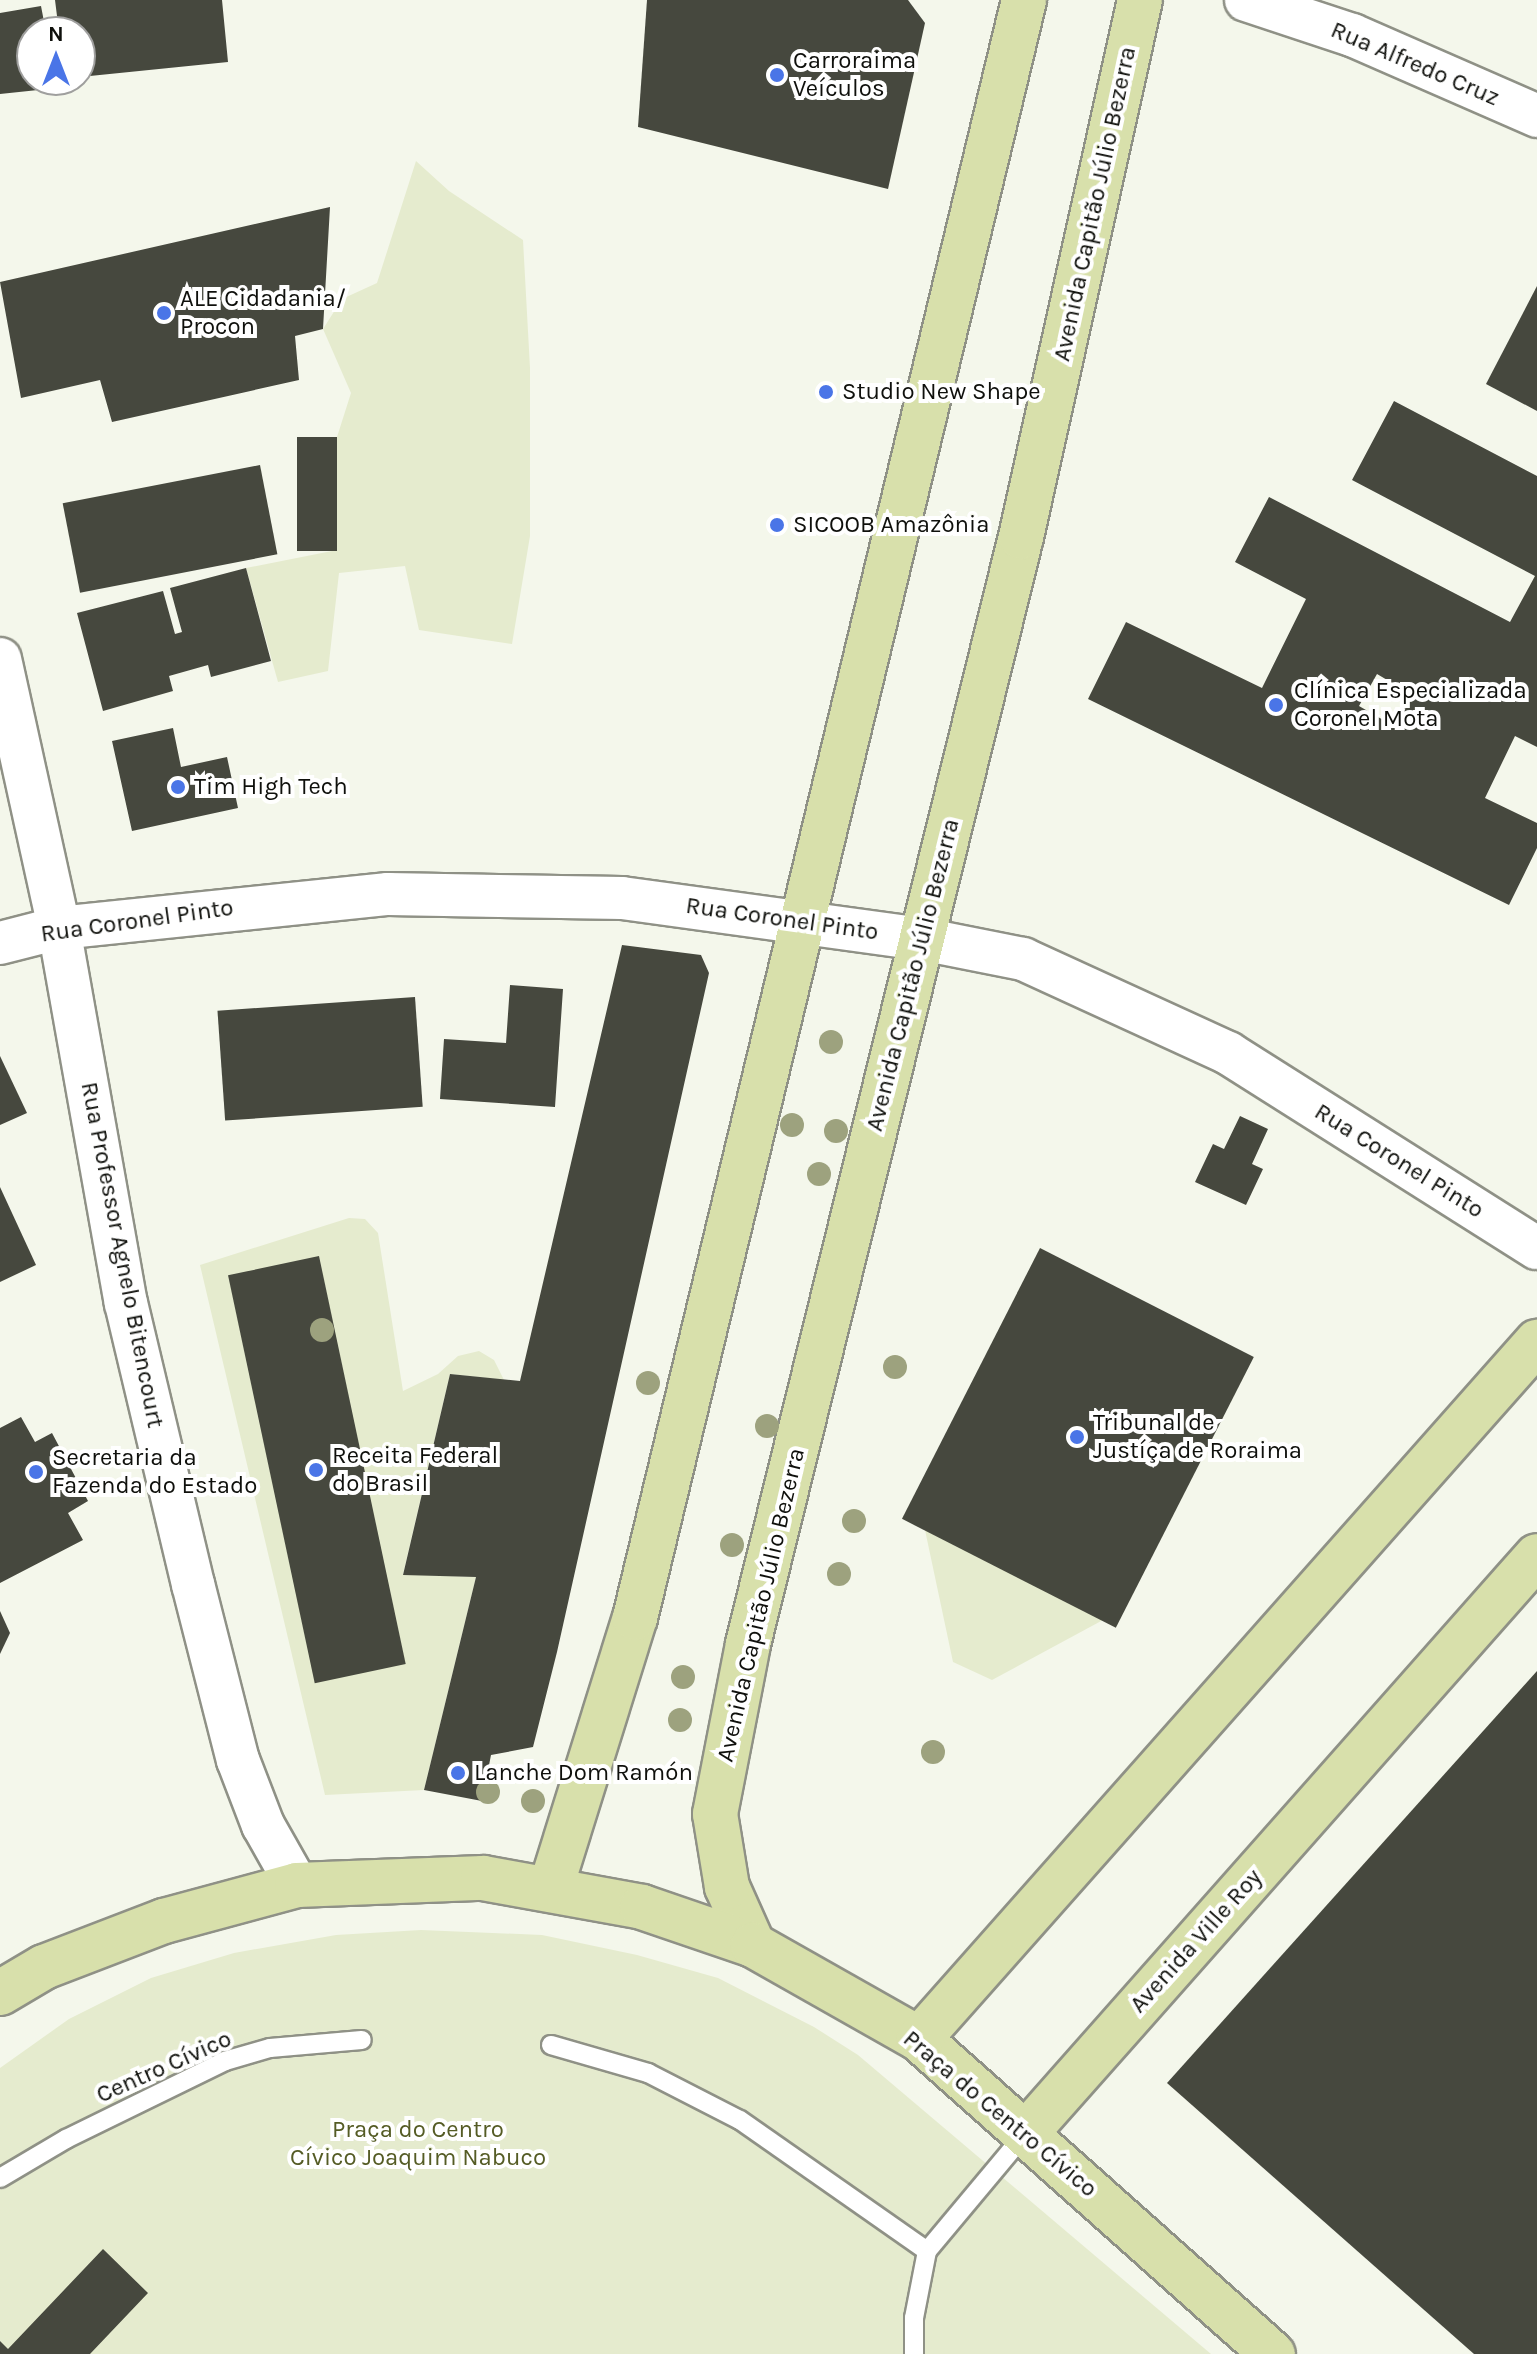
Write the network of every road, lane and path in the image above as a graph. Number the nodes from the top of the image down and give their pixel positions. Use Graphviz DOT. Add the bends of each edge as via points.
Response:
graph roads {
  1 [pos="1024,0"];
  2 [pos="1140,0"];
  3 [pos="1246,0"];
  4 [pos="1537,116"];
  5 [pos="0,659"];
  6 [pos="805,920"];
  7 [pos="59,928"];
  8 [pos="922,939"];
  9 [pos="0,943"];
  10 [pos="1537,1248"];
  11 [pos="1537,1342"];
  12 [pos="1537,1556"];
  13 [pos="297,1885"];
  14 [pos="551,1887"];
  15 [pos="753,1945"];
  16 [pos="0,1993"];
  17 [pos="919,2039"];
  18 [pos="362,2040"];
  19 [pos="551,2045"];
  20 [pos="1027,2132"];
  21 [pos="0,2178"];
  22 [pos="927,2251"];
  23 [pos="914,2354"];
  24 [pos="1273,2354"];
  1 -- 6 [label="main road"];
  2 -- 8 [label="main road, Avenida Capitão Júlio Bezerra" via="1021,537"];
  3 -- 4 [label="street, Rua Alfredo Cruz" via="1352,35"];
  5 -- 7 [label="street, Rua Professor Agnelo Bitencourt"];
  6 -- 7 [label="street, Rua Coronel Pinto" via="622,898 388,894"];
  6 -- 8 [label="street, Rua Coronel Pinto"];
  6 -- 14 [label="main road" via="635,1618"];
  7 -- 9 [label="street, Rua Coronel Pinto"];
  7 -- 13 [label="street, Rua Professor Agnelo Bitencourt" via="126,1303 193,1584 238,1760 263,1825"];
  8 -- 10 [label="street, Rua Coronel Pinto" via="1023,959 1228,1053"];
  8 -- 15 [label="main road, Avenida Capitão Júlio Bezerra" via="748,1644 715,1814 727,1887"];
  11 -- 17 [label="main road"];
  12 -- 20 [label="main road, Avenida Ville Roy"];
  13 -- 14 [label="main road, Praça do Centro Cívico" via="419,1877"];
  13 -- 16 [label="main road, Praça do Centro Cívico" via="164,1921 44,1967"];
  14 -- 15 [label="main road, Praça do Centro Cívico" via="642,1907"];
  15 -- 17 [label="main road, Praça do Centro Cívico"];
  17 -- 20 [label="main road, Praça do Centro Cívico"];
  18 -- 21 [label="lane, Centro Cívico" via="270,2048 225,2061 66,2139"];
  19 -- 22 [label="lane" via="648,2073 740,2120"];
  20 -- 22 [label="lane, Avenida Ville Roy"];
  20 -- 24 [label="main road, Praça do Centro Cívico"];
  22 -- 23 [label="lane, Avenida Ville Roy" via="914,2318"];
}
